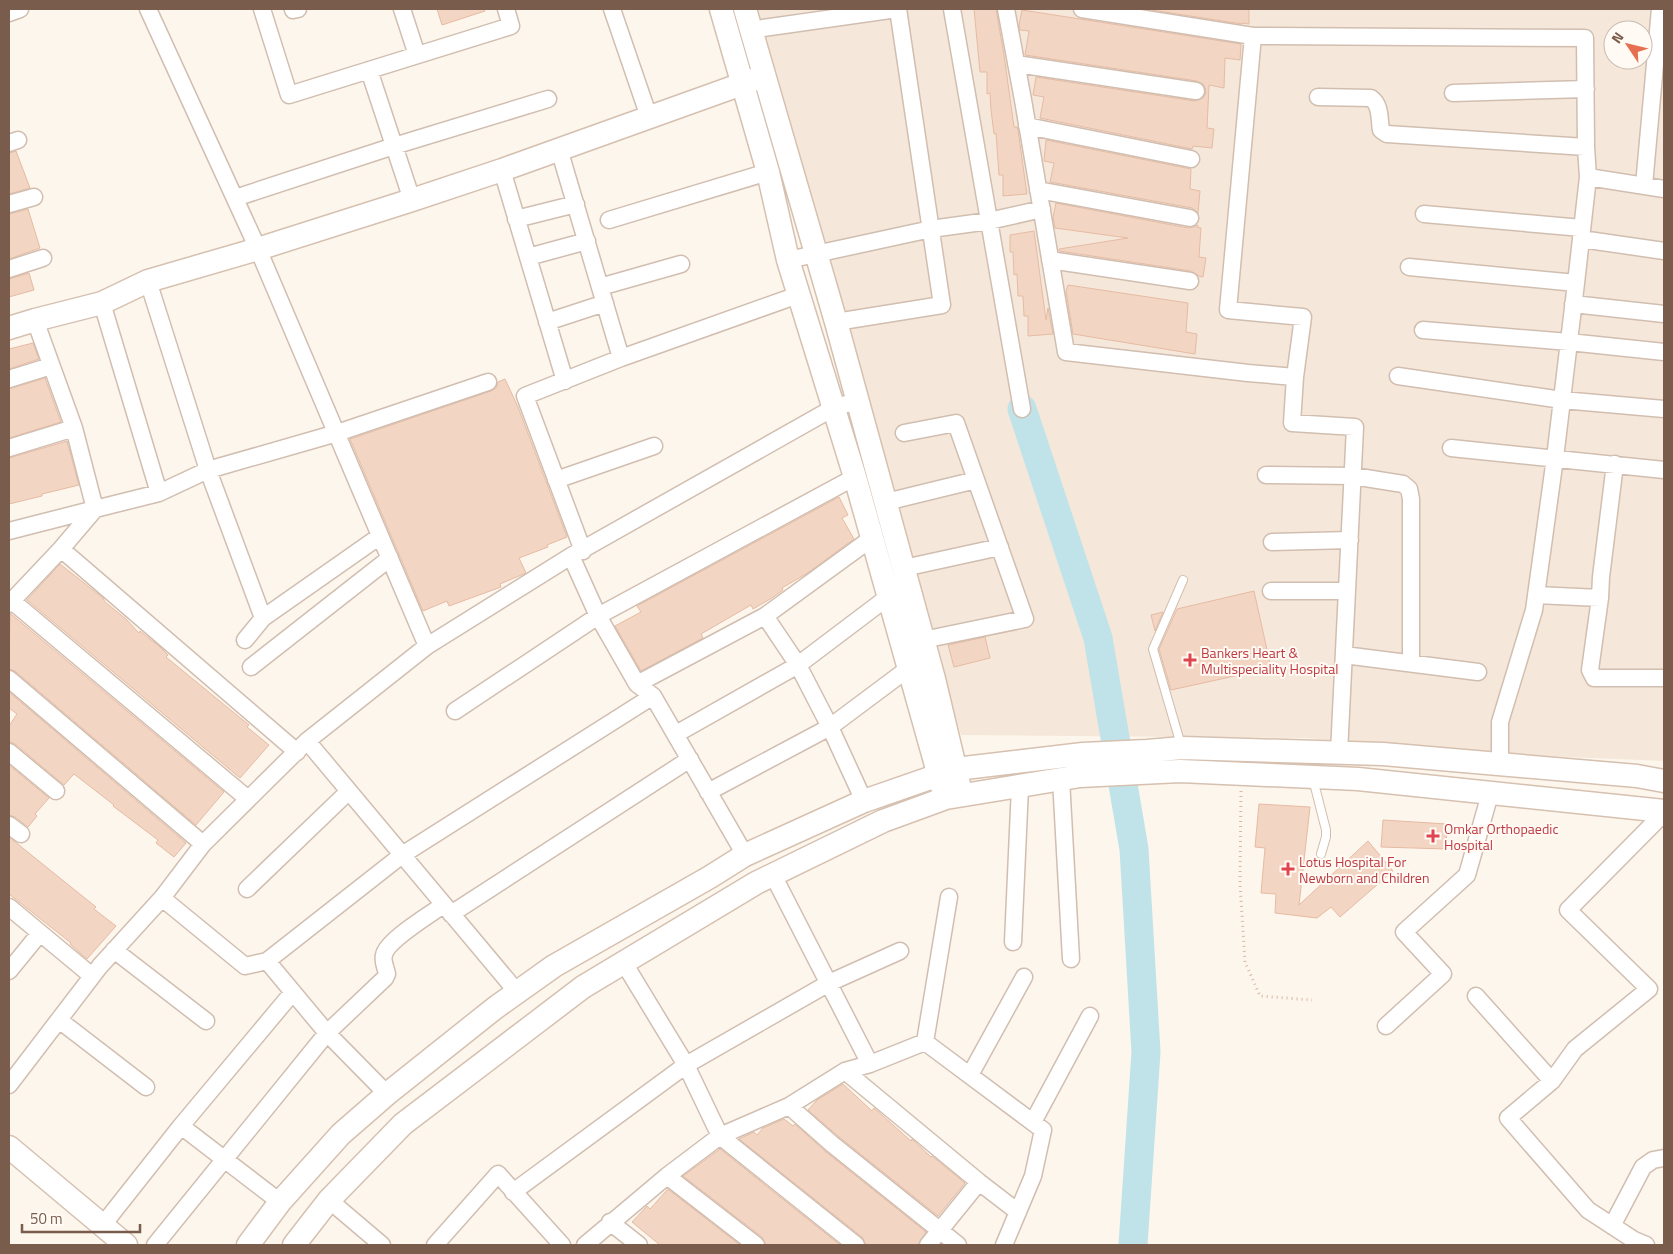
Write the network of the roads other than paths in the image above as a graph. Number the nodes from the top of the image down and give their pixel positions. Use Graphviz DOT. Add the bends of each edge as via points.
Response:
graph roads {
  1 [pos="20,9"];
  2 [pos="148,9"];
  3 [pos="262,9"];
  4 [pos="402,9"];
  5 [pos="506,9"];
  6 [pos="612,9"];
  7 [pos="721,9"];
  8 [pos="744,9"];
  9 [pos="898,9"];
  10 [pos="952,9"];
  11 [pos="1006,9"];
  12 [pos="1082,9"];
  13 [pos="1660,9"];
  14 [pos="9,13"];
  15 [pos="763,28"];
  16 [pos="1253,36"];
  17 [pos="417,55"];
  18 [pos="1016,64"];
  19 [pos="369,70"];
  20 [pos="764,76"];
  21 [pos="742,83"];
  22 [pos="1586,89"];
  23 [pos="1196,91"];
  24 [pos="1453,93"];
  25 [pos="1318,97"];
  26 [pos="548,100"];
  27 [pos="649,117"];
  28 [pos="1027,126"];
  29 [pos="394,146"];
  30 [pos="1586,148"];
  31 [pos="559,149"];
  32 [pos="1191,159"];
  33 [pos="502,170"];
  34 [pos="768,172"];
  35 [pos="1588,177"];
  36 [pos="1644,186"];
  37 [pos="1664,188"];
  38 [pos="1038,190"];
  39 [pos="34,197"];
  40 [pos="235,198"];
  41 [pos="412,200"];
  42 [pos="9,204"];
  43 [pos="576,204"];
  44 [pos="1042,209"];
  45 [pos="1424,214"];
  46 [pos="1190,218"];
  47 [pos="516,219"];
  48 [pos="609,220"];
  49 [pos="990,221"];
  50 [pos="931,229"];
  51 [pos="1581,233"];
  52 [pos="587,241"];
  53 [pos="258,249"];
  54 [pos="1664,251"];
  55 [pos="816,254"];
  56 [pos="528,257"];
  57 [pos="43,258"];
  58 [pos="788,260"];
  59 [pos="1050,260"];
  60 [pos="681,264"];
  61 [pos="1409,267"];
  62 [pos="9,269"];
  63 [pos="148,281"];
  64 [pos="1190,281"];
  65 [pos="1576,283"];
  66 [pos="600,286"];
  67 [pos="798,295"];
  68 [pos="605,302"];
  69 [pos="102,303"];
  70 [pos="1573,304"];
  71 [pos="1664,314"];
  72 [pos="35,320"];
  73 [pos="547,322"];
  74 [pos="836,322"];
  75 [pos="9,328"];
  76 [pos="1423,330"];
  77 [pos="1569,342"];
  78 [pos="1664,352"];
  79 [pos="621,358"];
  80 [pos="51,366"];
  81 [pos="1398,376"];
  82 [pos="1295,377"];
  83 [pos="9,380"];
  84 [pos="565,381"];
  85 [pos="488,382"];
  86 [pos="1562,400"];
  87 [pos="858,401"];
  88 [pos="834,407"];
  89 [pos="1022,408"];
  90 [pos="1664,409"];
  91 [pos="74,428"];
  92 [pos="336,433"];
  93 [pos="904,433"];
  94 [pos="654,446"];
  95 [pos="9,448"];
  96 [pos="1451,448"];
  97 [pos="1555,458"];
  98 [pos="1615,464"];
  99 [pos="208,470"];
  100 [pos="1664,470"];
  101 [pos="1266,475"];
  102 [pos="1353,476"];
  103 [pos="855,477"];
  104 [pos="556,480"];
  105 [pos="976,480"];
  106 [pos="159,493"];
  107 [pos="886,502"];
  108 [pos="95,509"];
  109 [pos="9,531"];
  110 [pos="380,536"];
  111 [pos="872,538"];
  112 [pos="1350,540"];
  113 [pos="1272,542"];
  114 [pos="1000,547"];
  115 [pos="61,548"];
  116 [pos="577,553"];
  117 [pos="390,558"];
  118 [pos="904,568"];
  119 [pos="1183,580"];
  120 [pos="1272,591"];
  121 [pos="1347,591"];
  122 [pos="1536,595"];
  123 [pos="888,597"];
  124 [pos="1600,598"];
  125 [pos="10,603"];
  126 [pos="598,616"];
  127 [pos="765,616"];
  128 [pos="262,618"];
  129 [pos="245,640"];
  130 [pos="923,640"];
  131 [pos="427,646"];
  132 [pos="1344,654"];
  133 [pos="1411,663"];
  134 [pos="798,665"];
  135 [pos="251,667"];
  136 [pos="909,668"];
  137 [pos="1478,672"];
  138 [pos="1664,678"];
  139 [pos="9,679"];
  140 [pos="636,684"];
  141 [pos="653,696"];
  142 [pos="455,711"];
  143 [pos="830,727"];
  144 [pos="676,734"];
  145 [pos="302,747"];
  146 [pos="1182,748"];
  147 [pos="9,752"];
  148 [pos="1339,753"];
  149 [pos="690,759"];
  150 [pos="1500,765"];
  151 [pos="948,772"];
  152 [pos="1313,777"];
  153 [pos="1070,778"];
  154 [pos="1664,781"];
  155 [pos="1020,787"];
  156 [pos="56,791"];
  157 [pos="350,791"];
  158 [pos="708,792"];
  159 [pos="1490,794"];
  160 [pos="953,797"];
  161 [pos="248,799"];
  162 [pos="864,801"];
  163 [pos="1664,812"];
  164 [pos="203,844"];
  165 [pos="1322,854"];
  166 [pos="402,855"];
  167 [pos="745,855"];
  168 [pos="773,875"];
  169 [pos="247,890"];
  170 [pos="949,897"];
  171 [pos="162,898"];
  172 [pos="9,907"];
  173 [pos="447,910"];
  174 [pos="40,933"];
  175 [pos="1013,942"];
  176 [pos="114,950"];
  177 [pos="900,952"];
  178 [pos="1071,960"];
  179 [pos="267,961"];
  180 [pos="624,963"];
  181 [pos="9,971"];
  182 [pos="92,976"];
  183 [pos="1024,977"];
  184 [pos="829,983"];
  185 [pos="293,992"];
  186 [pos="517,992"];
  187 [pos="1476,996"];
  188 [pos="1090,1016"];
  189 [pos="58,1020"];
  190 [pos="206,1021"];
  191 [pos="1386,1026"];
  192 [pos="327,1033"];
  193 [pos="925,1042"];
  194 [pos="870,1064"];
  195 [pos="686,1065"];
  196 [pos="845,1071"];
  197 [pos="970,1075"];
  198 [pos="1552,1081"];
  199 [pos="9,1085"];
  200 [pos="146,1087"];
  201 [pos="387,1094"];
  202 [pos="789,1106"];
  203 [pos="1033,1122"];
  204 [pos="181,1126"];
  205 [pos="720,1136"];
  206 [pos="9,1147"];
  207 [pos="1664,1158"];
  208 [pos="223,1160"];
  209 [pos="667,1176"];
  210 [pos="979,1182"];
  211 [pos="513,1192"];
  212 [pos="329,1200"];
  213 [pos="280,1202"];
  214 [pos="1018,1212"];
  215 [pos="610,1222"];
  216 [pos="102,1226"];
  217 [pos="1612,1226"];
  218 [pos="940,1231"];
  219 [pos="126,1245"];
  220 [pos="155,1245"];
  221 [pos="248,1245"];
  222 [pos="294,1245"];
  223 [pos="382,1245"];
  224 [pos="435,1245"];
  225 [pos="562,1245"];
  226 [pos="585,1245"];
  227 [pos="639,1245"];
  228 [pos="756,1245"];
  229 [pos="856,1245"];
  230 [pos="928,1245"];
  231 [pos="958,1245"];
  232 [pos="1004,1245"];
  233 [pos="1646,1245"];
  1 -- 14 [label="street"];
  2 -- 40 [label="street"];
  3 -- 19 [label="street" via="289,95"];
  4 -- 17 [label="street"];
  5 -- 17 [label="street" via="511,26"];
  6 -- 27 [label="street"];
  7 -- 21 [label="street"];
  8 -- 20 [label="street"];
  9 -- 15 [label="street"];
  9 -- 50 [label="street"];
  10 -- 49 [label="street"];
  11 -- 18 [label="street"];
  12 -- 16 [label="street"];
  13 -- 36 [label="street"];
  16 -- 22 [label="street" via="1585,38"];
  16 -- 82 [label="street" via="1228,310 1303,317"];
  17 -- 19 [label="street"];
  18 -- 23 [label="street"];
  18 -- 28 [label="street"];
  19 -- 29 [label="street"];
  20 -- 21 [label="street"];
  20 -- 55 [label="street"];
  21 -- 27 [label="street"];
  21 -- 34 [label="street"];
  22 -- 24 [label="street"];
  22 -- 30 [label="street"];
  25 -- 30 [label="street" via="1371,98 1378,106 1381,130 1388,134"];
  26 -- 29 [label="street"];
  27 -- 31 [label="street"];
  28 -- 32 [label="street"];
  28 -- 38 [label="street"];
  29 -- 40 [label="street"];
  29 -- 41 [label="street"];
  30 -- 35 [label="street"];
  31 -- 33 [label="street"];
  31 -- 43 [label="street"];
  33 -- 41 [label="street"];
  33 -- 47 [label="street"];
  34 -- 48 [label="street"];
  34 -- 58 [label="street"];
  35 -- 36 [label="street"];
  35 -- 51 [label="street"];
  36 -- 37 [label="street"];
  38 -- 44 [label="street"];
  38 -- 46 [label="street"];
  39 -- 42 [label="street"];
  40 -- 53 [label="street"];
  41 -- 53 [label="street"];
  43 -- 47 [label="street"];
  43 -- 52 [label="street"];
  44 -- 49 [label="street"];
  44 -- 59 [label="street"];
  45 -- 51 [label="street"];
  47 -- 56 [label="street"];
  49 -- 50 [label="street"];
  49 -- 89 [label="street"];
  50 -- 55 [label="street"];
  50 -- 74 [label="street" via="942,305"];
  51 -- 54 [label="street"];
  51 -- 65 [label="street"];
  52 -- 56 [label="street"];
  52 -- 66 [label="street"];
  53 -- 63 [label="street"];
  53 -- 92 [label="street"];
  55 -- 58 [label="street"];
  55 -- 74 [label="street"];
  56 -- 73 [label="street"];
  57 -- 62 [label="street"];
  58 -- 67 [label="street"];
  59 -- 64 [label="street"];
  59 -- 82 [label="street" via="1066,352"];
  60 -- 66 [label="street"];
  61 -- 65 [label="street"];
  63 -- 69 [label="street"];
  63 -- 99 [label="street"];
  65 -- 70 [label="street"];
  66 -- 68 [label="street"];
  67 -- 79 [label="street"];
  67 -- 88 [label="street"];
  68 -- 73 [label="street"];
  68 -- 79 [label="street"];
  69 -- 72 [label="street"];
  69 -- 106 [label="street"];
  70 -- 71 [label="street"];
  70 -- 77 [label="street"];
  72 -- 75 [label="street"];
  72 -- 80 [label="street"];
  73 -- 84 [label="street"];
  74 -- 87 [label="street"];
  76 -- 77 [label="street"];
  77 -- 78 [label="street"];
  77 -- 86 [label="street"];
  79 -- 84 [label="street"];
  80 -- 83 [label="street"];
  80 -- 91 [label="street"];
  81 -- 86 [label="street"];
  82 -- 102 [label="street" via="1292,423 1355,427"];
  84 -- 104 [label="street" via="525,396"];
  85 -- 92 [label="street"];
  86 -- 90 [label="street"];
  86 -- 97 [label="street"];
  87 -- 88 [label="street"];
  87 -- 107 [label="street"];
  88 -- 103 [label="street"];
  88 -- 116 [label="street"];
  91 -- 95 [label="street"];
  91 -- 108 [label="street"];
  92 -- 99 [label="street"];
  92 -- 110 [label="street"];
  93 -- 105 [label="street" via="956,423"];
  94 -- 104 [label="street"];
  96 -- 97 [label="street"];
  97 -- 98 [label="street"];
  97 -- 122 [label="street"];
  98 -- 100 [label="street"];
  98 -- 124 [label="street"];
  99 -- 106 [label="street"];
  99 -- 128 [label="street"];
  101 -- 102 [label="street"];
  102 -- 112 [label="street"];
  102 -- 133 [label="street" via="1403,484 1409,490"];
  103 -- 111 [label="street"];
  103 -- 126 [label="street"];
  104 -- 116 [label="street"];
  105 -- 107 [label="street"];
  105 -- 114 [label="street"];
  106 -- 108 [label="street"];
  107 -- 118 [label="street"];
  108 -- 109 [label="street"];
  108 -- 115 [label="street"];
  110 -- 117 [label="street"];
  110 -- 128 [label="street"];
  111 -- 123 [label="street"];
  111 -- 127 [label="street"];
  112 -- 113 [label="street"];
  112 -- 121 [label="street"];
  114 -- 118 [label="street"];
  114 -- 130 [label="street" via="1025,618"];
  115 -- 125 [label="street"];
  115 -- 145 [label="street"];
  116 -- 126 [label="street"];
  116 -- 131 [label="street"];
  117 -- 131 [label="street"];
  117 -- 135 [label="street"];
  118 -- 130 [label="street"];
  119 -- 146 [label="lane" via="1153,649"];
  120 -- 121 [label="street"];
  121 -- 132 [label="street"];
  122 -- 124 [label="street"];
  122 -- 150 [label="street" via="1500,722"];
  123 -- 134 [label="street"];
  123 -- 136 [label="street"];
  124 -- 138 [label="street" via="1590,670 1594,678"];
  125 -- 161 [label="street"];
  126 -- 140 [label="street"];
  126 -- 142 [label="street"];
  127 -- 134 [label="street"];
  127 -- 140 [label="street"];
  128 -- 129 [label="street"];
  130 -- 151 [label="street"];
  131 -- 145 [label="street"];
  132 -- 133 [label="street"];
  132 -- 148 [label="street"];
  133 -- 137 [label="street"];
  134 -- 143 [label="street"];
  134 -- 144 [label="street"];
  136 -- 143 [label="street"];
  136 -- 151 [label="street"];
  139 -- 164 [label="street"];
  140 -- 141 [label="street"];
  141 -- 144 [label="street"];
  141 -- 166 [label="street"];
  143 -- 158 [label="street"];
  143 -- 162 [label="street"];
  144 -- 149 [label="street"];
  145 -- 157 [label="street"];
  145 -- 161 [label="street"];
  146 -- 148 [label="street"];
  146 -- 151 [label="street" via="1083,754"];
  147 -- 156 [label="street"];
  148 -- 150 [label="street"];
  149 -- 158 [label="street"];
  149 -- 173 [label="street"];
  150 -- 154 [label="street"];
  151 -- 160 [label="street"];
  151 -- 162 [label="street"];
  152 -- 153 [label="street" via="1180,771"];
  152 -- 159 [label="street"];
  152 -- 165 [label="lane" via="1326,830"];
  153 -- 155 [label="street"];
  153 -- 178 [label="street"];
  155 -- 160 [label="street"];
  155 -- 175 [label="street"];
  157 -- 166 [label="street"];
  157 -- 169 [label="street"];
  158 -- 167 [label="street"];
  159 -- 163 [label="street"];
  159 -- 191 [label="street" via="1467,875 1404,932 1443,974"];
  160 -- 168 [label="street" via="883,821"];
  161 -- 164 [label="street"];
  162 -- 167 [label="street"];
  163 -- 198 [label="street" via="1568,910 1649,989 1574,1048"];
  164 -- 171 [label="street"];
  166 -- 173 [label="street"];
  166 -- 179 [label="street"];
  167 -- 186 [label="street" via="554,966"];
  168 -- 180 [label="street"];
  168 -- 184 [label="street"];
  170 -- 193 [label="street"];
  171 -- 176 [label="street"];
  171 -- 179 [label="street" via="245,966"];
  172 -- 174 [label="street"];
  173 -- 186 [label="street"];
  173 -- 192 [label="street" via="392,942 383,957 385,978"];
  174 -- 181 [label="street"];
  174 -- 182 [label="street"];
  176 -- 182 [label="street"];
  176 -- 190 [label="street"];
  177 -- 184 [label="street"];
  179 -- 185 [label="street"];
  180 -- 195 [label="street"];
  180 -- 212 [label="street" via="583,988 412,1116"];
  182 -- 189 [label="street"];
  183 -- 197 [label="street"];
  184 -- 194 [label="street"];
  184 -- 195 [label="street"];
  185 -- 192 [label="street"];
  185 -- 204 [label="street"];
  186 -- 201 [label="street"];
  187 -- 198 [label="street"];
  188 -- 203 [label="street"];
  189 -- 199 [label="street"];
  189 -- 200 [label="street"];
  192 -- 201 [label="street"];
  192 -- 208 [label="street"];
  193 -- 194 [label="street"];
  193 -- 197 [label="street"];
  194 -- 196 [label="street"];
  195 -- 205 [label="street"];
  195 -- 211 [label="street"];
  196 -- 202 [label="street"];
  196 -- 210 [label="street"];
  197 -- 203 [label="street"];
  198 -- 217 [label="street" via="1508,1118 1588,1210"];
  201 -- 213 [label="street" via="341,1134"];
  202 -- 205 [label="street"];
  202 -- 218 [label="street"];
  203 -- 214 [label="street" via="1043,1130 1033,1176"];
  204 -- 208 [label="street"];
  204 -- 216 [label="street"];
  205 -- 209 [label="street"];
  205 -- 229 [label="street"];
  206 -- 216 [label="street"];
  207 -- 217 [label="street" via="1643,1167"];
  208 -- 213 [label="street"];
  208 -- 220 [label="street"];
  209 -- 215 [label="street"];
  209 -- 228 [label="street"];
  210 -- 214 [label="street"];
  210 -- 218 [label="street"];
  211 -- 224 [label="street" via="498,1174"];
  211 -- 225 [label="street"];
  212 -- 222 [label="street"];
  212 -- 223 [label="street"];
  213 -- 221 [label="street"];
  214 -- 232 [label="street"];
  215 -- 226 [label="street"];
  215 -- 227 [label="street"];
  216 -- 219 [label="street"];
  217 -- 233 [label="street"];
  218 -- 230 [label="street"];
  218 -- 231 [label="street"];
}
